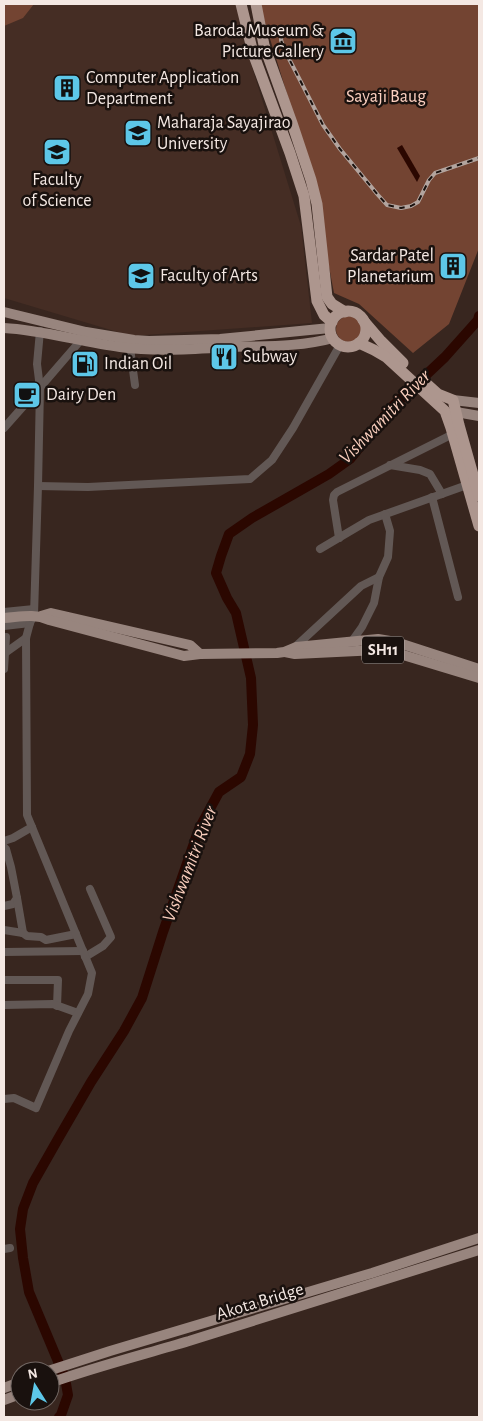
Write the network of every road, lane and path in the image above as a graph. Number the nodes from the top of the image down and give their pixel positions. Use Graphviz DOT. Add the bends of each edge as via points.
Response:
graph roads {
  1 [pos="241,4"];
  2 [pos="256,4"];
  3 [pos="4,312"];
  4 [pos="346,312"];
  5 [pos="363,320"];
  6 [pos="4,328"];
  7 [pos="40,331"];
  8 [pos="333,333"];
  9 [pos="81,340"];
  10 [pos="358,343"];
  11 [pos="130,348"];
  12 [pos="394,360"];
  13 [pos="135,385"];
  14 [pos="40,388"];
  15 [pos="442,397"];
  16 [pos="479,403"];
  17 [pos="450,412"];
  18 [pos="479,416"];
  19 [pos="4,428"];
  20 [pos="453,434"];
  21 [pos="390,465"];
  22 [pos="467,484"];
  23 [pos="38,486"];
  24 [pos="442,494"];
  25 [pos="479,496"];
  26 [pos="432,497"];
  27 [pos="385,514"];
  28 [pos="479,526"];
  29 [pos="339,538"];
  30 [pos="320,549"];
  31 [pos="378,577"];
  32 [pos="458,597"];
  33 [pos="35,616"];
  34 [pos="5,618"];
  35 [pos="6,637"];
  36 [pos="26,638"];
  37 [pos="352,641"];
  38 [pos="294,648"];
  39 [pos="280,652"];
  40 [pos="5,653"];
  41 [pos="4,669"];
  42 [pos="479,669"];
  43 [pos="479,678"];
  44 [pos="32,827"];
  45 [pos="4,841"];
  46 [pos="4,847"];
  47 [pos="90,889"];
  48 [pos="16,898"];
  49 [pos="4,906"];
  50 [pos="4,930"];
  51 [pos="23,933"];
  52 [pos="76,934"];
  53 [pos="4,952"];
  54 [pos="84,954"];
  55 [pos="4,980"];
  56 [pos="4,1005"];
  57 [pos="57,1006"];
  58 [pos="78,1013"];
  59 [pos="4,1099"];
  60 [pos="479,1238"];
  61 [pos="479,1250"];
  62 [pos="60,1367"];
  63 [pos="60,1380"];
  1 -- 8 [label="highway" via="253,53 299,178 306,204 317,301"];
  2 -- 4 [label="highway" via="264,45 317,204 327,297"];
  3 -- 8 [label="main road" via="86,332 149,342"];
  4 -- 5 [label="highway"];
  4 -- 8 [label="highway" via="335,317"];
  5 -- 10 [label="highway" via="365,335"];
  5 -- 12 [label="highway"];
  6 -- 7 [label="main road"];
  7 -- 9 [label="main road"];
  7 -- 14 [label="street" via="37,364"];
  8 -- 10 [label="highway" via="349,347"];
  8 -- 11 [label="main road" via="318,342 171,350"];
  8 -- 23 [label="street" via="293,428 272,460 250,479 88,487"];
  9 -- 11 [label="main road"];
  9 -- 14 [label="street"];
  10 -- 12 [label="highway"];
  11 -- 13 [label="street"];
  12 -- 15 [label="highway"];
  14 -- 19 [label="street"];
  14 -- 23 [label="street"];
  15 -- 16 [label="main road"];
  15 -- 17 [label="highway"];
  15 -- 17 [label="highway"];
  17 -- 18 [label="main road"];
  17 -- 20 [label="highway"];
  17 -- 25 [label="highway"];
  20 -- 21 [label="street"];
  20 -- 22 [label="highway"];
  21 -- 24 [label="street" via="425,471"];
  21 -- 29 [label="street" via="334,495"];
  22 -- 24 [label="street"];
  22 -- 28 [label="highway"];
  23 -- 33 [label="street"];
  24 -- 26 [label="street"];
  26 -- 27 [label="street"];
  26 -- 32 [label="street"];
  27 -- 29 [label="street"];
  27 -- 31 [label="street" via="390,531 388,557"];
  29 -- 30 [label="street"];
  31 -- 37 [label="street" via="374,603"];
  31 -- 38 [label="street" via="361,586"];
  33 -- 34 [label="main road"];
  33 -- 36 [label="street"];
  33 -- 39 [label="main road, SH11" via="50,613 190,645 204,655"];
  35 -- 40 [label="street"];
  36 -- 40 [label="street"];
  36 -- 44 [label="street" via="27,816"];
  37 -- 38 [label="main road"];
  37 -- 42 [label="main road" via="389,640"];
  38 -- 39 [label="main road"];
  39 -- 43 [label="main road, SH11" via="390,651"];
  40 -- 41 [label="street"];
  44 -- 45 [label="street"];
  44 -- 52 [label="street"];
  46 -- 48 [label="street"];
  47 -- 54 [label="street" via="110,937 103,946"];
  48 -- 49 [label="street" via="13,904"];
  48 -- 51 [label="street"];
  50 -- 51 [label="street"];
  51 -- 52 [label="street" via="46,940"];
  52 -- 54 [label="street"];
  53 -- 54 [label="street"];
  54 -- 58 [label="street" via="92,973 88,994"];
  55 -- 57 [label="street" via="58,980"];
  56 -- 57 [label="street"];
  57 -- 58 [label="street"];
  58 -- 59 [label="street" via="36,1108 14,1098"];
  60 -- 62 [label="main road"];
  61 -- 63 [label="main road, Akota Bridge"];
}
